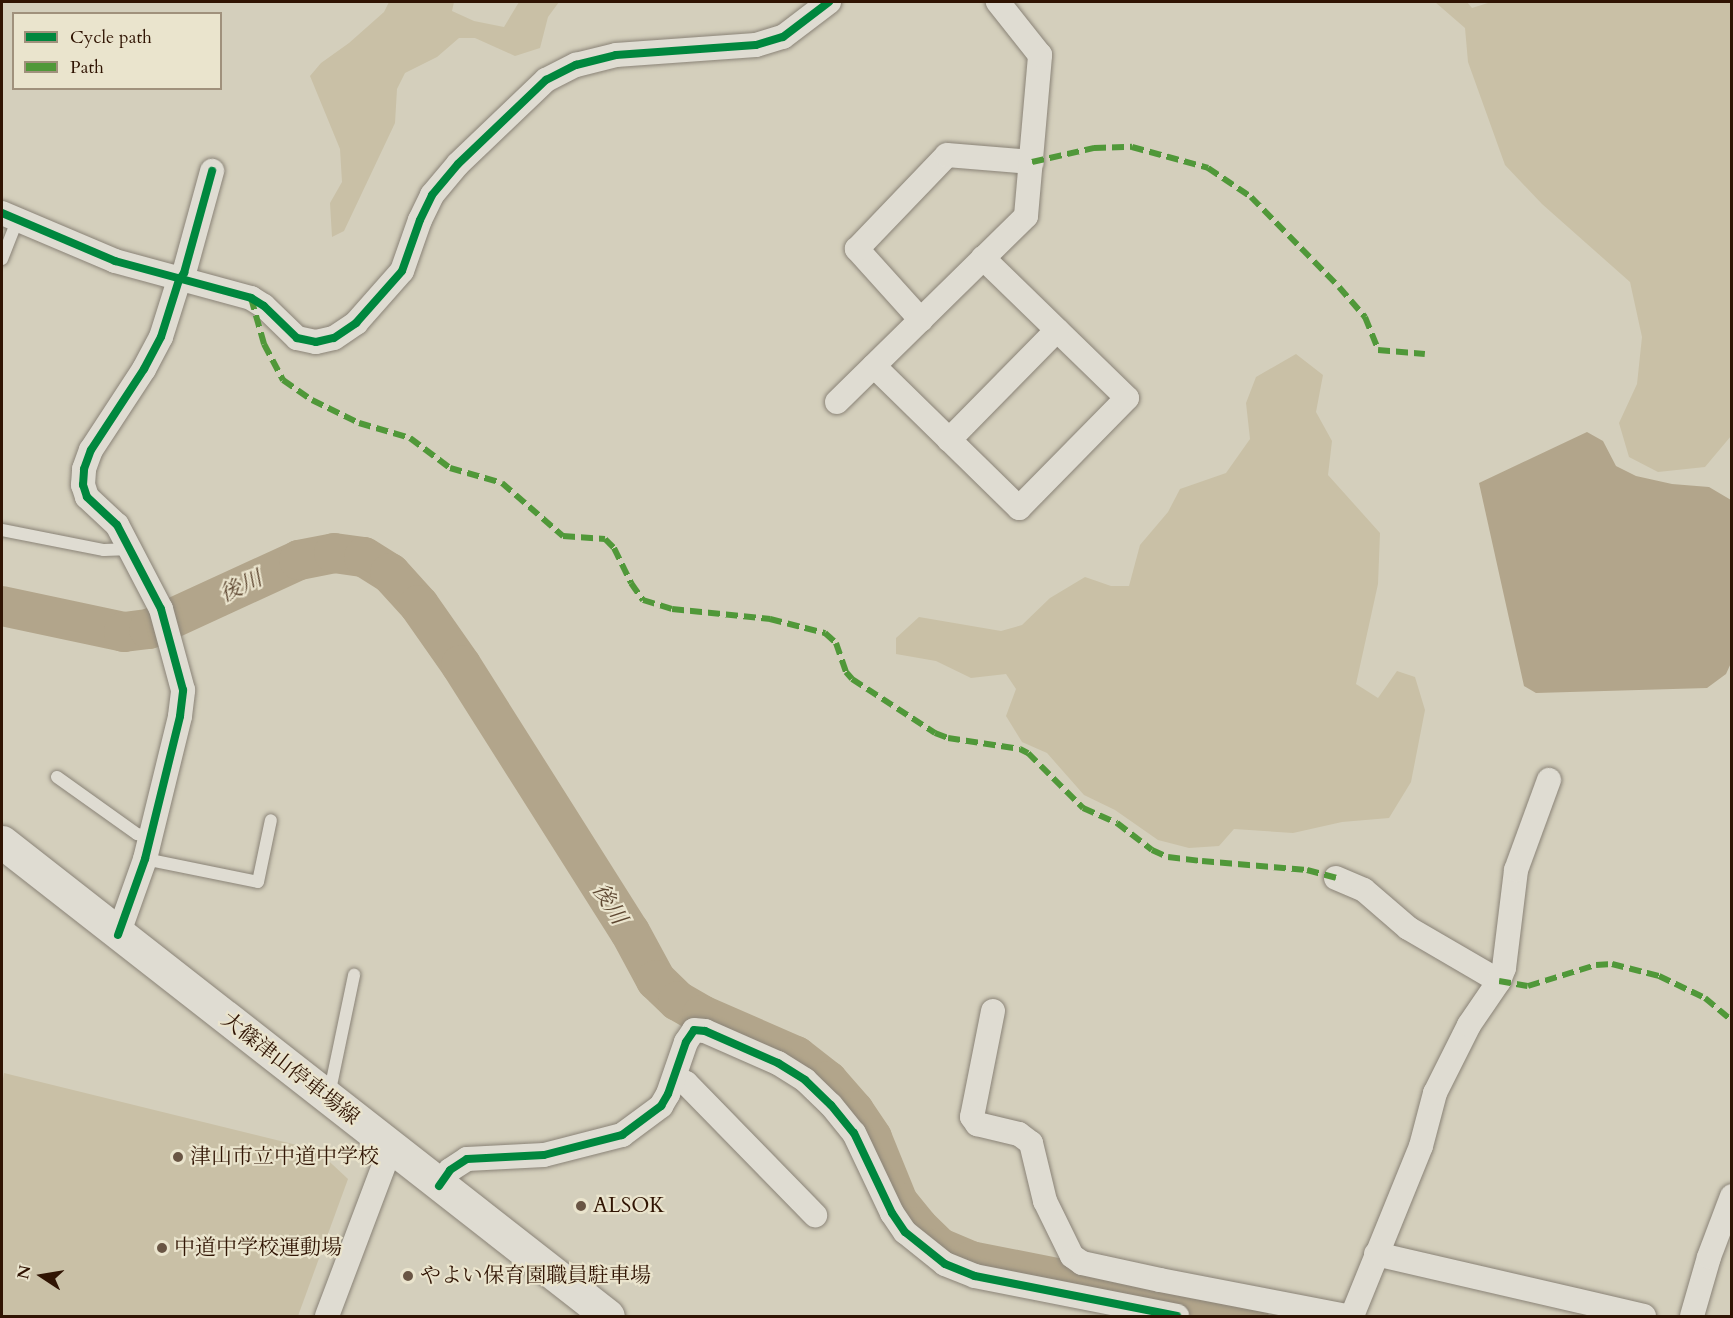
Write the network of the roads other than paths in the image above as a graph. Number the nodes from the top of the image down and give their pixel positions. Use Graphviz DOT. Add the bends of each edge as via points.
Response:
graph roads {
  1 [pos="829,2"];
  2 [pos="998,2"];
  3 [pos="1032,162"];
  4 [pos="212,171"];
  5 [pos="9,217"];
  6 [pos="983,258"];
  7 [pos="2,259"];
  8 [pos="179,280"];
  9 [pos="921,320"];
  10 [pos="1057,330"];
  11 [pos="874,366"];
  12 [pos="837,402"];
  13 [pos="949,440"];
  14 [pos="2,530"];
  15 [pos="132,549"];
  16 [pos="57,777"];
  17 [pos="1549,780"];
  18 [pos="271,820"];
  19 [pos="2,842"];
  20 [pos="148,849"];
  21 [pos="1336,878"];
  22 [pos="118,935"];
  23 [pos="354,975"];
  24 [pos="1499,981"];
  25 [pos="993,1011"];
  26 [pos="675,1078"];
  27 [pos="328,1100"];
  28 [pos="391,1147"];
  29 [pos="439,1186"];
  30 [pos="1731,1196"];
  31 [pos="815,1215"];
  32 [pos="1376,1254"];
  33 [pos="327,1317"];
  34 [pos="608,1317"];
  35 [pos="1177,1317"];
  36 [pos="1347,1317"];
  37 [pos="1352,1317"];
  38 [pos="1644,1317"];
  39 [pos="1692,1317"];
  1 -- 8 [label="street" via="783,37 756,45 616,55 576,65 546,80 458,164 432,195 402,271 356,323 334,338 316,342 297,338 251,298"];
  2 -- 3 [label="street" via="1040,55"];
  3 -- 6 [label="street" via="1026,216"];
  3 -- 9 [label="street" via="946,155 857,249"];
  4 -- 8 [label="street"];
  5 -- 7 [label="lane"];
  5 -- 8 [label="street" via="115,261"];
  6 -- 9 [label="street"];
  6 -- 10 [label="street"];
  8 -- 15 [label="street" via="161,337 91,450 84,469 87,497 117,525"];
  9 -- 11 [label="street"];
  10 -- 13 [label="street"];
  10 -- 13 [label="street" via="1127,398 1028,500 1019,508"];
  11 -- 12 [label="street"];
  11 -- 13 [label="street"];
  14 -- 15 [label="lane" via="104,550"];
  15 -- 20 [label="street" via="161,609 183,690"];
  16 -- 20 [label="lane" via="137,834"];
  17 -- 24 [label="street" via="1516,870"];
  18 -- 20 [label="lane" via="258,882"];
  19 -- 22 [label="main road, 大篠津山停車場線"];
  20 -- 22 [label="street"];
  21 -- 24 [label="street" via="1364,890 1407,928"];
  22 -- 27 [label="main road, 大篠津山停車場線"];
  23 -- 27 [label="lane"];
  24 -- 32 [label="street" via="1469,1025 1438,1087 1421,1146"];
  25 -- 36 [label="street" via="972,1117 976,1124 1019,1134 1031,1143 1045,1201 1072,1256 1082,1263 1149,1278"];
  26 -- 29 [label="street" via="661,1106 622,1135 544,1155 467,1159 450,1170"];
  26 -- 31 [label="street" via="687,1083"];
  26 -- 35 [label="street" via="686,1042 694,1030 705,1031 778,1064 805,1080 831,1105 854,1133 905,1232 945,1264 975,1276"];
  27 -- 28 [label="main road, 大篠津山停車場線"];
  28 -- 29 [label="main road, 大篠津山停車場線"];
  28 -- 33 [label="street"];
  29 -- 34 [label="main road, 大篠津山停車場線"];
  30 -- 39 [label="street"];
  32 -- 37 [label="street"];
  32 -- 38 [label="street"];
}
